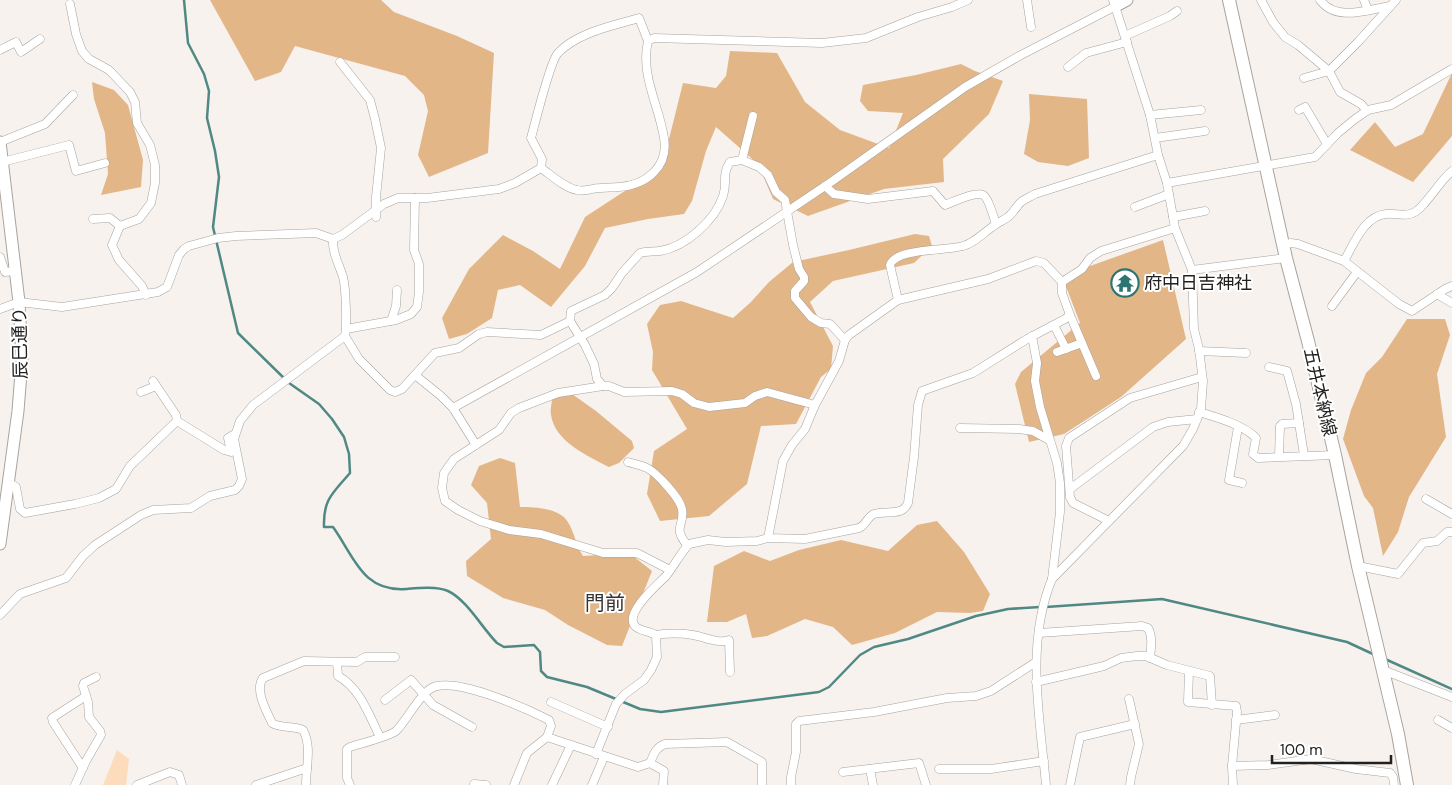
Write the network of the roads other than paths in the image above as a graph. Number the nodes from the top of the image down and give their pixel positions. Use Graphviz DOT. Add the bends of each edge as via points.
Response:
graph roads {
  1 [pos="968,0"];
  2 [pos="1027,0"];
  3 [pos="1127,0"];
  4 [pos="1229,0"];
  5 [pos="1261,0"];
  6 [pos="1320,0"];
  7 [pos="1364,0"];
  8 [pos="1115,3"];
  9 [pos="1393,3"];
  10 [pos="70,4"];
  11 [pos="1368,10"];
  12 [pos="1177,11"];
  13 [pos="1031,27"];
  14 [pos="40,39"];
  15 [pos="1126,39"];
  16 [pos="648,41"];
  17 [pos="0,50"];
  18 [pos="340,62"];
  19 [pos="1068,67"];
  20 [pos="1452,69"];
  21 [pos="1329,71"];
  22 [pos="1304,78"];
  23 [pos="74,95"];
  24 [pos="1201,110"];
  25 [pos="1299,110"];
  26 [pos="1367,111"];
  27 [pos="1150,115"];
  28 [pos="753,116"];
  29 [pos="1205,132"];
  30 [pos="1155,138"];
  31 [pos="0,142"];
  32 [pos="1327,144"];
  33 [pos="1158,155"];
  34 [pos="742,160"];
  35 [pos="2,162"];
  36 [pos="105,163"];
  37 [pos="1267,167"];
  38 [pos="542,168"];
  39 [pos="1452,171"];
  40 [pos="1168,183"];
  41 [pos="825,186"];
  42 [pos="1169,194"];
  43 [pos="415,198"];
  44 [pos="1136,207"];
  45 [pos="788,210"];
  46 [pos="1205,211"];
  47 [pos="376,213"];
  48 [pos="1173,217"];
  49 [pos="93,219"];
  50 [pos="996,224"];
  51 [pos="120,226"];
  52 [pos="1175,228"];
  53 [pos="333,239"];
  54 [pos="1283,245"];
  55 [pos="0,257"];
  56 [pos="1286,258"];
  57 [pos="1344,261"];
  58 [pos="1192,270"];
  59 [pos="15,271"];
  60 [pos="1357,272"];
  61 [pos="1062,282"];
  62 [pos="1452,286"];
  63 [pos="397,290"];
  64 [pos="1437,294"];
  65 [pos="146,295"];
  66 [pos="898,300"];
  67 [pos="19,302"];
  68 [pos="1452,303"];
  69 [pos="1332,306"];
  70 [pos="0,308"];
  71 [pos="1070,315"];
  72 [pos="392,321"];
  73 [pos="570,321"];
  74 [pos="1054,325"];
  75 [pos="346,332"];
  76 [pos="1032,336"];
  77 [pos="581,338"];
  78 [pos="845,340"];
  79 [pos="1082,343"];
  80 [pos="1066,349"];
  81 [pos="1199,351"];
  82 [pos="1057,352"];
  83 [pos="1246,353"];
  84 [pos="1269,367"];
  85 [pos="415,375"];
  86 [pos="1096,376"];
  87 [pos="1202,377"];
  88 [pos="603,386"];
  89 [pos="141,392"];
  90 [pos="815,405"];
  91 [pos="453,408"];
  92 [pos="1198,416"];
  93 [pos="177,421"];
  94 [pos="1299,423"];
  95 [pos="1238,426"];
  96 [pos="960,428"];
  97 [pos="235,434"];
  98 [pos="1050,440"];
  99 [pos="476,445"];
  100 [pos="1304,455"];
  101 [pos="1335,455"];
  102 [pos="1279,456"];
  103 [pos="628,462"];
  104 [pos="6,475"];
  105 [pos="1242,483"];
  106 [pos="1070,489"];
  107 [pos="1426,499"];
  108 [pos="1452,514"];
  109 [pos="1109,521"];
  110 [pos="1452,532"];
  111 [pos="768,538"];
  112 [pos="0,544"];
  113 [pos="687,545"];
  114 [pos="1358,566"];
  115 [pos="670,570"];
  116 [pos="1052,579"];
  117 [pos="0,615"];
  118 [pos="1039,634"];
  119 [pos="656,635"];
  120 [pos="395,657"];
  121 [pos="1150,658"];
  122 [pos="337,662"];
  123 [pos="1036,662"];
  124 [pos="1383,670"];
  125 [pos="1189,671"];
  126 [pos="730,672"];
  127 [pos="96,677"];
  128 [pos="1036,682"];
  129 [pos="86,696"];
  130 [pos="424,696"];
  131 [pos="1452,697"];
  132 [pos="385,700"];
  133 [pos="1129,700"];
  134 [pos="552,702"];
  135 [pos="1212,704"];
  136 [pos="1275,715"];
  137 [pos="1236,720"];
  138 [pos="1438,720"];
  139 [pos="1134,724"];
  140 [pos="472,727"];
  141 [pos="608,727"];
  142 [pos="1452,728"];
  143 [pos="380,737"];
  144 [pos="547,737"];
  145 [pos="571,745"];
  146 [pos="600,755"];
  147 [pos="1044,761"];
  148 [pos="650,763"];
  149 [pos="1232,766"];
  150 [pos="82,768"];
  151 [pos="307,768"];
  152 [pos="870,769"];
  153 [pos="939,769"];
  154 [pos="843,772"];
  155 [pos="474,784"];
  156 [pos="74,785"];
  157 [pos="137,785"];
  158 [pos="182,785"];
  159 [pos="256,785"];
  160 [pos="306,785"];
  161 [pos="350,785"];
  162 [pos="486,785"];
  163 [pos="514,785"];
  164 [pos="552,785"];
  165 [pos="592,785"];
  166 [pos="663,785"];
  167 [pos="762,785"];
  168 [pos="791,785"];
  169 [pos="873,785"];
  170 [pos="926,785"];
  171 [pos="1046,785"];
  172 [pos="1070,785"];
  173 [pos="1130,785"];
  174 [pos="1233,785"];
  175 [pos="1394,785"];
  176 [pos="1407,785"];
  1 -- 16 [label="street" via="866,38 837,42 658,37"];
  2 -- 13 [label="street"];
  3 -- 8 [label="street"];
  4 -- 37 [label="main road, 五井本納線"];
  5 -- 21 [label="street" via="1284,37"];
  6 -- 11 [label="street" via="1334,12"];
  7 -- 11 [label="street"];
  8 -- 15 [label="street"];
  8 -- 41 [label="street" via="965,87"];
  9 -- 11 [label="street"];
  9 -- 21 [label="street"];
  10 -- 51 [label="street" via="82,51 89,59 109,70 130,92 135,102 137,124 150,144 155,165 151,203 139,219"];
  12 -- 15 [label="street"];
  14 -- 17 [label="street" via="21,52 16,42"];
  15 -- 19 [label="street" via="1086,53"];
  15 -- 27 [label="street"];
  16 -- 38 [label="street" via="640,18 574,40 556,54 531,138 542,159"];
  16 -- 38 [label="street" via="645,62 648,81 664,139 663,157 654,173 628,186 582,191 574,190"];
  18 -- 47 [label="street" via="370,100 375,119 381,148"];
  20 -- 26 [label="street" via="1391,105"];
  21 -- 22 [label="street"];
  21 -- 26 [label="street" via="1340,92"];
  23 -- 31 [label="street" via="46,124"];
  24 -- 27 [label="street"];
  25 -- 32 [label="street" via="1305,107"];
  26 -- 32 [label="street"];
  27 -- 30 [label="street"];
  28 -- 34 [label="street"];
  29 -- 30 [label="street"];
  30 -- 33 [label="street"];
  31 -- 35 [label="street, 辰巳通り"];
  32 -- 37 [label="street" via="1315,157"];
  33 -- 40 [label="street"];
  33 -- 50 [label="street" via="1034,194"];
  34 -- 45 [label="street" via="768,175"];
  34 -- 73 [label="street" via="730,162 726,168 723,197 704,227 674,246 640,253 612,288 571,311"];
  35 -- 36 [label="street" via="69,145 76,171"];
  35 -- 59 [label="street, 辰巳通り"];
  37 -- 40 [label="street"];
  37 -- 54 [label="main road, 五井本納線"];
  38 -- 43 [label="street" via="498,189"];
  39 -- 57 [label="street" via="1412,214 1384,214 1371,220"];
  40 -- 42 [label="street"];
  41 -- 45 [label="street"];
  41 -- 50 [label="street" via="834,194 868,199 933,191 945,205 981,194"];
  42 -- 44 [label="street"];
  42 -- 48 [label="street"];
  43 -- 47 [label="street" via="398,198"];
  43 -- 72 [label="street" via="414,250 419,264 417,307 410,314"];
  45 -- 77 [label="street" via="697,272"];
  45 -- 78 [label="street" via="793,245 804,277 795,291 795,298 811,317 830,324"];
  46 -- 48 [label="street"];
  47 -- 53 [label="street"];
  48 -- 52 [label="street"];
  49 -- 51 [label="street" via="110,218"];
  50 -- 66 [label="street" via="966,246 922,251 892,260 890,269"];
  51 -- 65 [label="street" via="112,245"];
  52 -- 58 [label="street"];
  52 -- 61 [label="street" via="1101,251"];
  53 -- 65 [label="street" via="316,233 236,236 189,246 178,255 167,287"];
  53 -- 75 [label="street" via="343,278"];
  54 -- 56 [label="main road, 五井本納線"];
  54 -- 57 [label="street" via="1298,244"];
  55 -- 59 [label="street" via="5,272"];
  56 -- 58 [label="street"];
  56 -- 101 [label="main road, 五井本納線"];
  57 -- 60 [label="street"];
  58 -- 81 [label="street" via="1194,329"];
  59 -- 67 [label="street, 辰巳通り"];
  60 -- 64 [label="street" via="1412,311"];
  60 -- 69 [label="street"];
  61 -- 66 [label="street" via="1044,263 1036,262 988,279"];
  61 -- 71 [label="street" via="1062,293"];
  62 -- 64 [label="street"];
  63 -- 72 [label="street"];
  64 -- 68 [label="street"];
  65 -- 67 [label="street" via="62,307"];
  66 -- 78 [label="street"];
  67 -- 70 [label="street"];
  67 -- 104 [label="street, 辰巳通り" via="21,386"];
  71 -- 74 [label="street"];
  71 -- 79 [label="street"];
  72 -- 75 [label="street"];
  73 -- 77 [label="street"];
  73 -- 85 [label="street" via="540,335 479,334 459,348 435,353"];
  74 -- 76 [label="street"];
  74 -- 80 [label="street"];
  75 -- 85 [label="street" via="358,359 390,390 402,389"];
  75 -- 97 [label="street" via="253,405 240,421"];
  76 -- 98 [label="street" via="1037,363 1034,381"];
  76 -- 111 [label="street" via="973,373 922,391 906,508 875,514 864,526 828,535 805,539"];
  77 -- 88 [label="street"];
  77 -- 91 [label="street"];
  78 -- 90 [label="street" via="839,361"];
  79 -- 80 [label="street"];
  79 -- 86 [label="street"];
  80 -- 82 [label="street"];
  81 -- 83 [label="street"];
  81 -- 87 [label="street"];
  84 -- 94 [label="street" via="1287,371"];
  85 -- 91 [label="street"];
  87 -- 92 [label="street"];
  87 -- 106 [label="street" via="1130,398 1069,438 1066,446"];
  88 -- 90 [label="street" via="624,392 672,391 709,408 745,403 767,392"];
  88 -- 99 [label="street" via="558,393 520,408 511,413 499,430"];
  89 -- 93 [label="street" via="155,384"];
  90 -- 111 [label="street" via="805,429 784,461"];
  91 -- 99 [label="street"];
  92 -- 95 [label="street"];
  92 -- 106 [label="street" via="1153,427"];
  92 -- 109 [label="street" via="1183,446"];
  93 -- 97 [label="street" via="231,452 228,438"];
  93 -- 104 [label="street" via="130,466 116,489 98,498 25,513 20,509 16,487"];
  94 -- 100 [label="street"];
  94 -- 102 [label="street" via="1280,426"];
  95 -- 102 [label="street" via="1256,438 1255,457"];
  95 -- 105 [label="street" via="1229,480"];
  96 -- 98 [label="street" via="1019,428"];
  97 -- 117 [label="street" via="242,479 234,490 210,496 191,508 153,510 141,515 95,545 66,578 20,594"];
  98 -- 116 [label="street" via="1060,483"];
  99 -- 115 [label="street" via="454,458 444,473 442,488 445,501 451,506 480,521 509,530 541,534 603,553 637,553"];
  100 -- 101 [label="street"];
  100 -- 102 [label="street"];
  101 -- 114 [label="main road, 五井本納線"];
  103 -- 113 [label="street" via="656,474 680,502 680,536"];
  104 -- 112 [label="street, 辰巳通り"];
  106 -- 109 [label="street" via="1073,504"];
  107 -- 108 [label="street"];
  109 -- 116 [label="street"];
  110 -- 114 [label="street" via="1436,541 1423,543 1398,574"];
  111 -- 113 [label="street" via="757,541 708,540"];
  113 -- 115 [label="street"];
  114 -- 124 [label="main road, 五井本納線"];
  115 -- 119 [label="street" via="633,613 635,627"];
  116 -- 118 [label="street" via="1046,591"];
  118 -- 121 [label="street" via="1142,626 1150,632"];
  118 -- 123 [label="street"];
  119 -- 126 [label="street" via="674,633 723,642 729,640"];
  119 -- 141 [label="street" via="658,648 651,670 616,704"];
  120 -- 122 [label="street" via="365,657 357,662"];
  121 -- 125 [label="street"];
  121 -- 128 [label="street" via="1122,658 1104,666"];
  122 -- 143 [label="street" via="338,676 348,682"];
  122 -- 151 [label="street" via="304,661 260,682 260,691 272,723 303,730"];
  123 -- 128 [label="street"];
  123 -- 168 [label="street" via="991,691 976,696 799,721 796,724"];
  124 -- 131 [label="street"];
  124 -- 176 [label="main road, 五井本納線"];
  125 -- 135 [label="street" via="1210,676"];
  125 -- 135 [label="street" via="1188,702"];
  127 -- 129 [label="street" via="84,683"];
  128 -- 147 [label="street"];
  129 -- 150 [label="street" via="89,717 101,735"];
  129 -- 150 [label="street" via="52,718"];
  130 -- 132 [label="street" via="411,680"];
  130 -- 140 [label="street" via="433,705"];
  130 -- 143 [label="street" via="395,732"];
  130 -- 144 [label="street" via="430,689 443,685 492,696 549,720 551,726"];
  133 -- 139 [label="street"];
  134 -- 141 [label="street"];
  135 -- 137 [label="street" via="1236,706"];
  136 -- 137 [label="street"];
  137 -- 149 [label="street"];
  138 -- 142 [label="street"];
  139 -- 172 [label="street" via="1080,737"];
  139 -- 173 [label="street" via="1139,744"];
  141 -- 146 [label="street"];
  143 -- 161 [label="street" via="347,749"];
  144 -- 145 [label="street"];
  144 -- 163 [label="street" via="527,753"];
  145 -- 146 [label="street"];
  145 -- 164 [label="street"];
  146 -- 148 [label="street" via="638,767"];
  146 -- 165 [label="street"];
  147 -- 153 [label="street" via="991,769"];
  147 -- 171 [label="street"];
  148 -- 166 [label="street" via="664,771"];
  148 -- 167 [label="street" via="655,750 665,744 727,742 762,762"];
  149 -- 174 [label="street"];
  149 -- 175 [label="street" via="1312,760 1390,773"];
  150 -- 156 [label="street"];
  151 -- 159 [label="street"];
  151 -- 160 [label="street"];
  152 -- 154 [label="street"];
  152 -- 169 [label="street"];
  152 -- 170 [label="street" via="919,763"];
  155 -- 162 [label="street"];
  157 -- 158 [label="street" via="170,772 179,775"];
}
